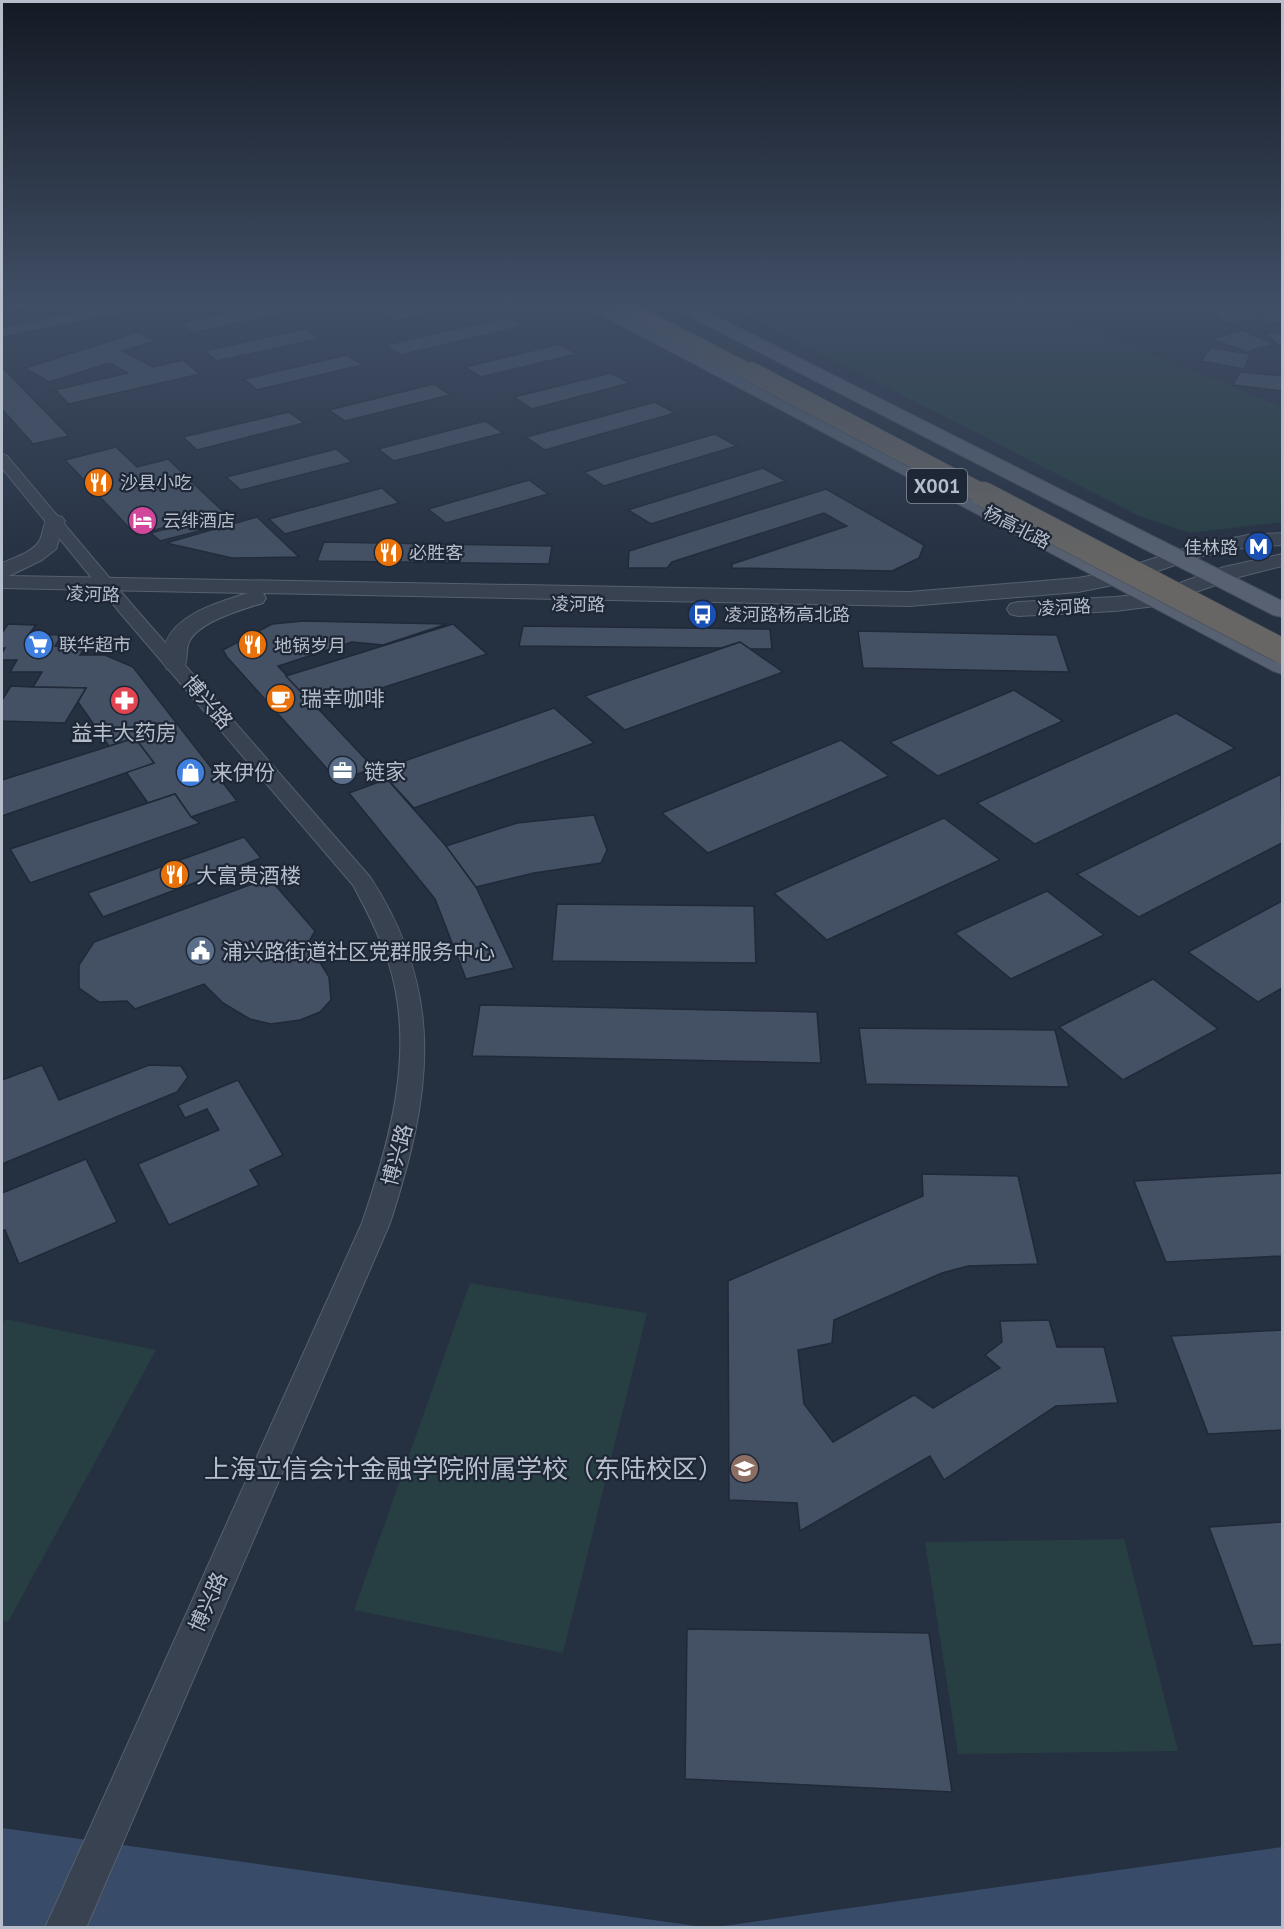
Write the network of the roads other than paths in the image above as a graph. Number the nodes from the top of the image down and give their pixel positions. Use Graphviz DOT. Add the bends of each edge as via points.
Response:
graph roads {
  1 [pos="764,393"];
  2 [pos="791,393"];
  3 [pos="824,393"];
  4 [pos="854,393"];
  5 [pos="2,459"];
  6 [pos="55,521"];
  7 [pos="1282,539"];
  8 [pos="1177,558"];
  9 [pos="1282,560"];
  10 [pos="2,571"];
  11 [pos="1219,577"];
  12 [pos="1115,578"];
  13 [pos="2,582"];
  14 [pos="110,590"];
  15 [pos="2,592"];
  16 [pos="255,598"];
  17 [pos="1155,598"];
  18 [pos="1282,610"];
  19 [pos="1282,629"];
  20 [pos="1282,651"];
  21 [pos="175,664"];
  22 [pos="1282,666"];
  23 [pos="66,1928"];
  1 -- 12 [label="main road, 杨高北路 / X001"];
  2 -- 20 [label="highway, 杨高北路 / X001, bridge"];
  3 -- 19 [label="highway, 杨高北路 / X001"];
  4 -- 8 [label="main road, X001"];
  5 -- 6 [label="street, 博兴路"];
  6 -- 10 [label="street" via="49,545"];
  6 -- 14 [label="street, 博兴路"];
  7 -- 8 [label="street" via="1248,541"];
  8 -- 11 [label="main road, X001"];
  8 -- 12 [label="street"];
  9 -- 11 [label="street"];
  11 -- 17 [label="street"];
  11 -- 18 [label="main road, X001"];
  12 -- 14 [label="street, 凌河路" via="1078,585 909,599"];
  12 -- 17 [label="main road, 杨高北路 / X001"];
  13 -- 14 [label="street, 凌河路"];
  14 -- 15 [label="street, 凌河路"];
  14 -- 16 [label="street, 凌河路"];
  14 -- 21 [label="street, 博兴路"];
  16 -- 17 [label="street, 凌河路" via="915,610 1068,608"];
  16 -- 21 [label="street" via="231,605 195,624 177,642"];
  17 -- 22 [label="main road, 杨高北路 / X001"];
  21 -- 23 [label="street, 博兴路" via="334,848 373,900 395,944 411,999 413,1062 407,1119 376,1223"];
}
